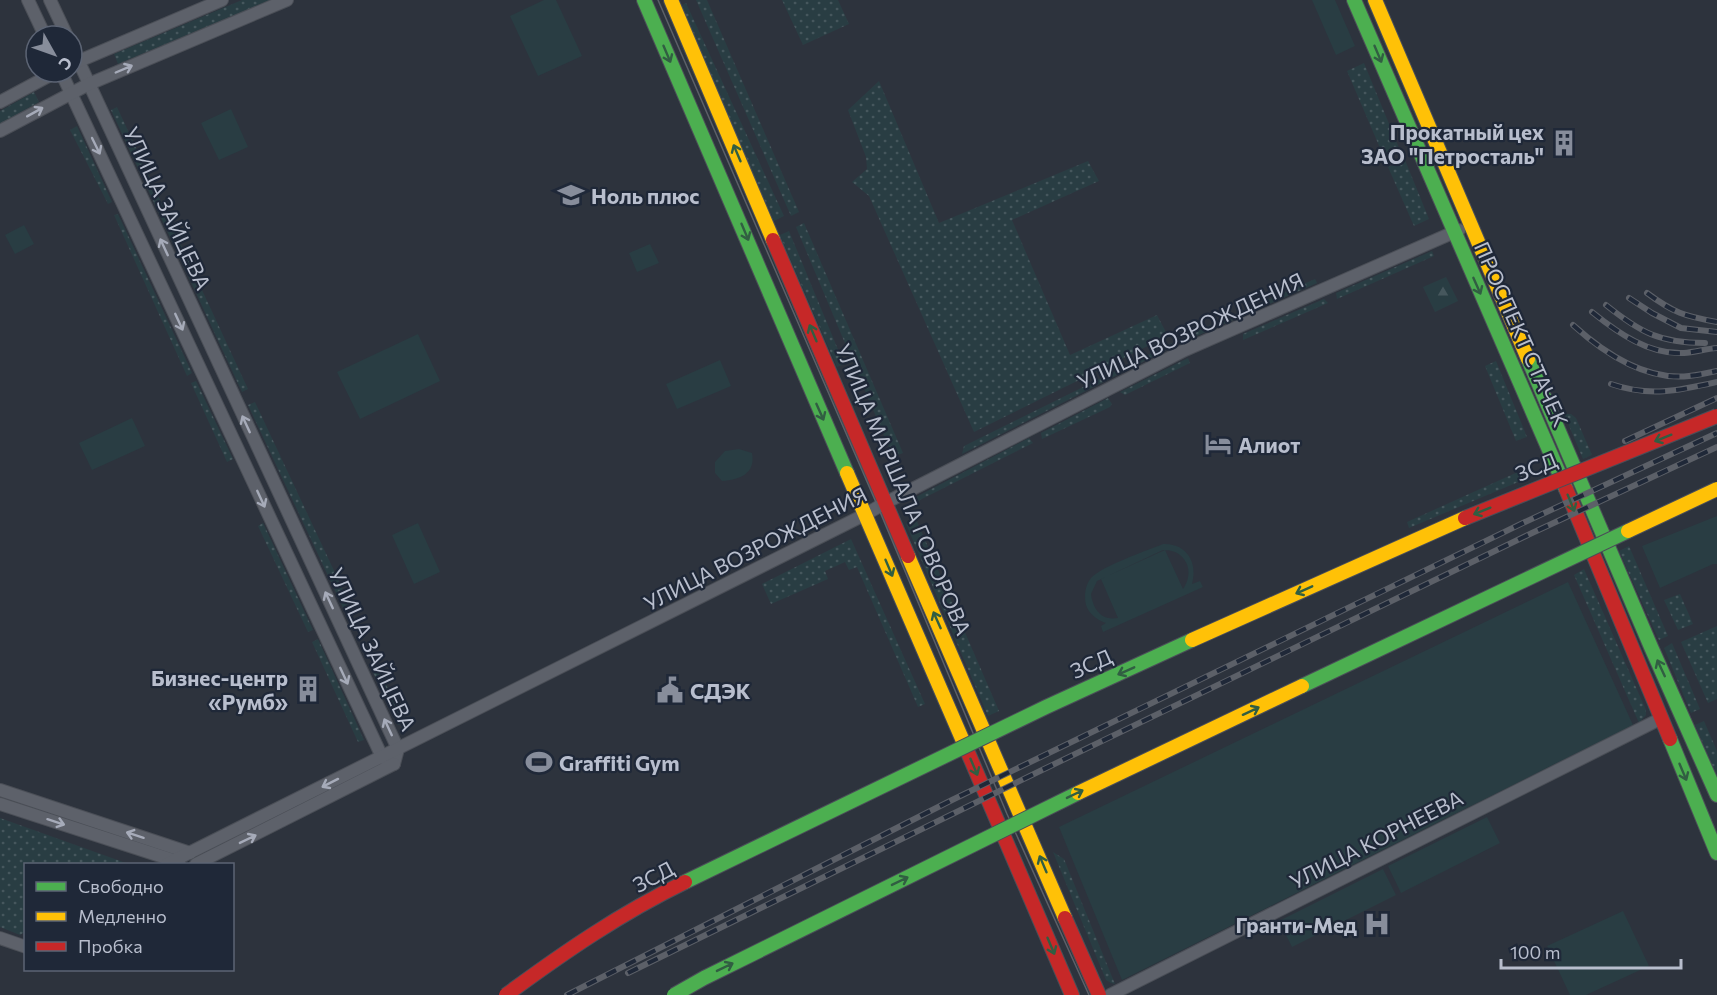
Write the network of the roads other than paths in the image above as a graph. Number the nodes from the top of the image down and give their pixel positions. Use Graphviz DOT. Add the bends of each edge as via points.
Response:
graph roads {
  1 [pos="28,0"];
  2 [pos="50,0"];
  3 [pos="222,0"];
  4 [pos="287,0"];
  5 [pos="644,0"];
  6 [pos="671,0"];
  7 [pos="1354,0"];
  8 [pos="1375,0"];
  9 [pos="39,24"];
  10 [pos="61,24"];
  11 [pos="84,58"];
  12 [pos="84,76"];
  13 [pos="34,84"];
  14 [pos="67,84"];
  15 [pos="89,84"];
  16 [pos="71,93"];
  17 [pos="0,102"];
  18 [pos="0,131"];
  19 [pos="1471,225"];
  20 [pos="1454,232"];
  21 [pos="1717,416"];
  22 [pos="1717,489"];
  23 [pos="885,502"];
  24 [pos="866,514"];
  25 [pos="1660,718"];
  26 [pos="398,749"];
  27 [pos="382,757"];
  28 [pos="394,764"];
  29 [pos="0,790"];
  30 [pos="1717,795"];
  31 [pos="0,804"];
  32 [pos="1717,853"];
  33 [pos="184,862"];
  34 [pos="0,938"];
  35 [pos="24,944"];
  36 [pos="506,995"];
  37 [pos="674,995"];
  38 [pos="1072,995"];
  39 [pos="1099,995"];
  40 [pos="1110,995"];
  1 -- 9 [label="street"];
  2 -- 10 [label="street"];
  3 -- 11 [label="street"];
  15 -- 4 [label="street, one-way"];
  5 -- 24 [label="main road, one-way"];
  23 -- 6 [label="main road, УЛИЦА МАРШАЛА ГОВОРОВА, one-way"];
  7 -- 20 [label="main road, ПРОСПЕКТ СТАЧЕК, one-way"];
  8 -- 19 [label="main road, ПРОСПЕКТ СТАЧЕК"];
  12 -- 15 [label="street, УЛИЦА ЗАЙЦЕВА"];
  13 -- 17 [label="street"];
  14 -- 16 [label="street, УЛИЦА ЗАЙЦЕВА"];
  15 -- 16 [label="street"];
  26 -- 15 [label="street, УЛИЦА ЗАЙЦЕВА, one-way"];
  18 -- 16 [label="street, one-way"];
  16 -- 27 [label="street, УЛИЦА ЗАЙЦЕВА, one-way"];
  19 -- 20 [label="street, УЛИЦА ВОЗРОЖДЕНИЯ"];
  30 -- 19 [label="main road, ПРОСПЕКТ СТАЧЕК, one-way"];
  20 -- 23 [label="street, УЛИЦА ВОЗРОЖДЕНИЯ" via="1185,350"];
  20 -- 25 [label="main road, ПРОСПЕКТ СТАЧЕК, one-way"];
  21 -- 36 [label="main road, ЗСД, one-way, bridge" via="1431,532 1046,707 664,892 565,951"];
  37 -- 22 [label="main road, one-way, bridge" via="1087,788"];
  23 -- 24 [label="street, УЛИЦА ВОЗРОЖДЕНИЯ"];
  39 -- 23 [label="main road, УЛИЦА МАРШАЛА ГОВОРОВА, one-way"];
  24 -- 26 [label="street, УЛИЦА ВОЗРОЖДЕНИЯ"];
  24 -- 38 [label="main road, one-way"];
  25 -- 32 [label="main road, ПРОСПЕКТ СТАЧЕК, one-way"];
  25 -- 40 [label="street, УЛИЦА КОРНЕЕВА"];
  26 -- 27 [label="street, УЛИЦА ВОЗРОЖДЕНИЯ"];
  26 -- 28 [label="street, УЛИЦА ЗАЙЦЕВА"];
  27 -- 28 [label="street, УЛИЦА ЗАЙЦЕВА"];
  27 -- 33 [label="street, УЛИЦА ВОЗРОЖДЕНИЯ, one-way"];
  33 -- 28 [label="street, one-way"];
  33 -- 29 [label="street, one-way"];
  31 -- 33 [label="street, one-way"];
  34 -- 35 [label="street"];
}
